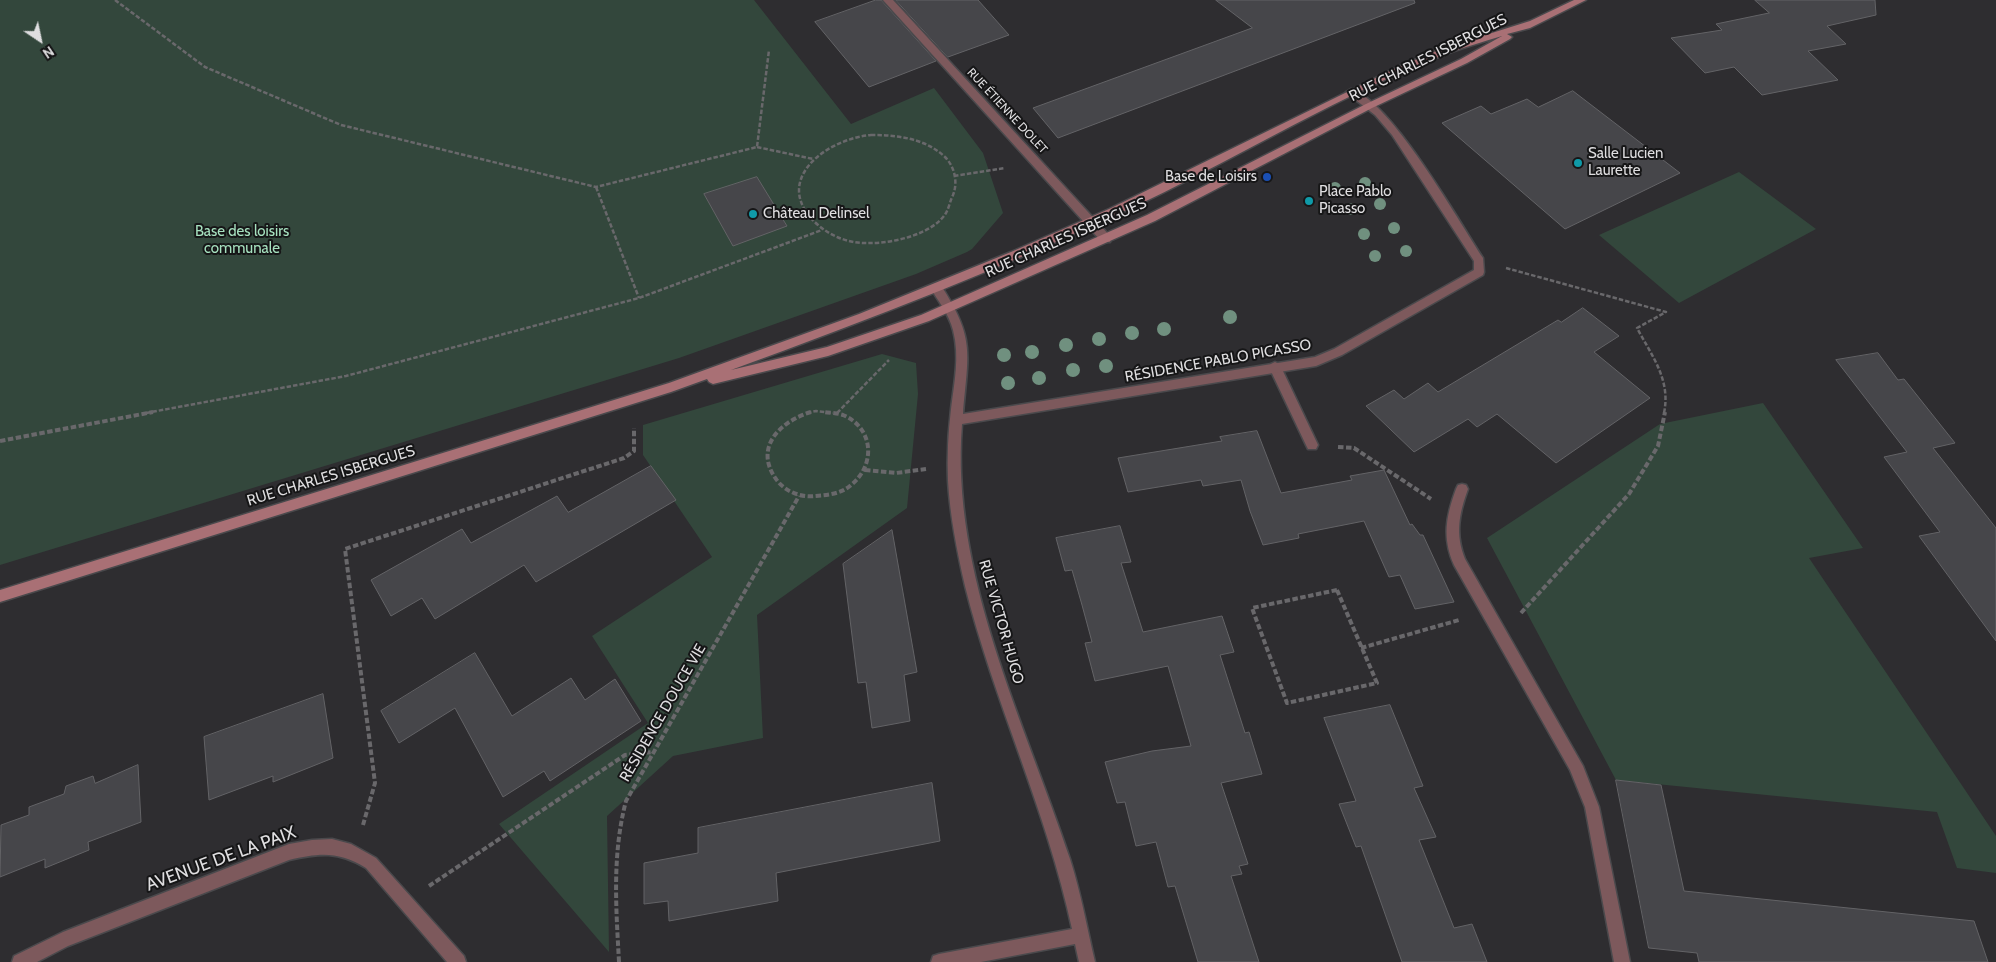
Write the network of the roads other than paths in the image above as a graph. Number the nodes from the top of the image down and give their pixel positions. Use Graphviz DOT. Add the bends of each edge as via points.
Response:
graph roads {
  1 [pos="888,0"];
  2 [pos="1581,0"];
  3 [pos="1533,23"];
  4 [pos="1351,92"];
  5 [pos="1369,106"];
  6 [pos="1091,222"];
  7 [pos="1106,239"];
  8 [pos="936,287"];
  9 [pos="949,308"];
  10 [pos="1275,367"];
  11 [pos="671,387"];
  12 [pos="956,420"];
  13 [pos="1312,445"];
  14 [pos="1462,489"];
  15 [pos="0,596"];
  16 [pos="1081,935"];
  17 [pos="20,962"];
  18 [pos="458,962"];
  19 [pos="939,962"];
  20 [pos="1087,962"];
  21 [pos="1622,962"];
  1 -- 6 [label="street, RUE ÉTIENNE DOLET"];
  2 -- 3 [label="main road, RUE CHARLES ISBERGUES"];
  3 -- 4 [label="main road, RUE CHARLES ISBERGUES" via="1444,51"];
  3 -- 5 [label="main road, RUE CHARLES ISBERGUES" via="1464,61"];
  4 -- 5 [label="street"];
  4 -- 6 [label="main road, RUE CHARLES ISBERGUES"];
  5 -- 7 [label="main road, RUE CHARLES ISBERGUES"];
  5 -- 10 [label="street, RÉSIDENCE PABLO PICASSO" via="1396,133 1479,261 1479,272 1338,352 1316,361"];
  6 -- 7 [label="street, RUE ÉTIENNE DOLET"];
  6 -- 8 [label="main road, RUE CHARLES ISBERGUES"];
  7 -- 9 [label="main road, RUE CHARLES ISBERGUES"];
  8 -- 9 [label="street, RUE VICTOR HUGO"];
  8 -- 11 [label="main road, RUE CHARLES ISBERGUES" via="864,317"];
  9 -- 11 [label="main road, RUE CHARLES ISBERGUES" via="828,351"];
  9 -- 12 [label="street, RUE VICTOR HUGO" via="959,329 963,353"];
  10 -- 12 [label="street, RÉSIDENCE PABLO PICASSO"];
  10 -- 13 [label="street"];
  11 -- 15 [label="main road, RUE CHARLES ISBERGUES"];
  12 -- 16 [label="street, RUE VICTOR HUGO" via="954,465 958,516 972,588 986,639 1062,861"];
  14 -- 21 [label="street" via="1452,514 1452,545 1586,788"];
  16 -- 19 [label="street"];
  16 -- 20 [label="street, RUE VICTOR HUGO"];
  17 -- 18 [label="street, AVENUE DE LA PAIX" via="63,940 288,852 314,846 355,852 371,863"];
}
